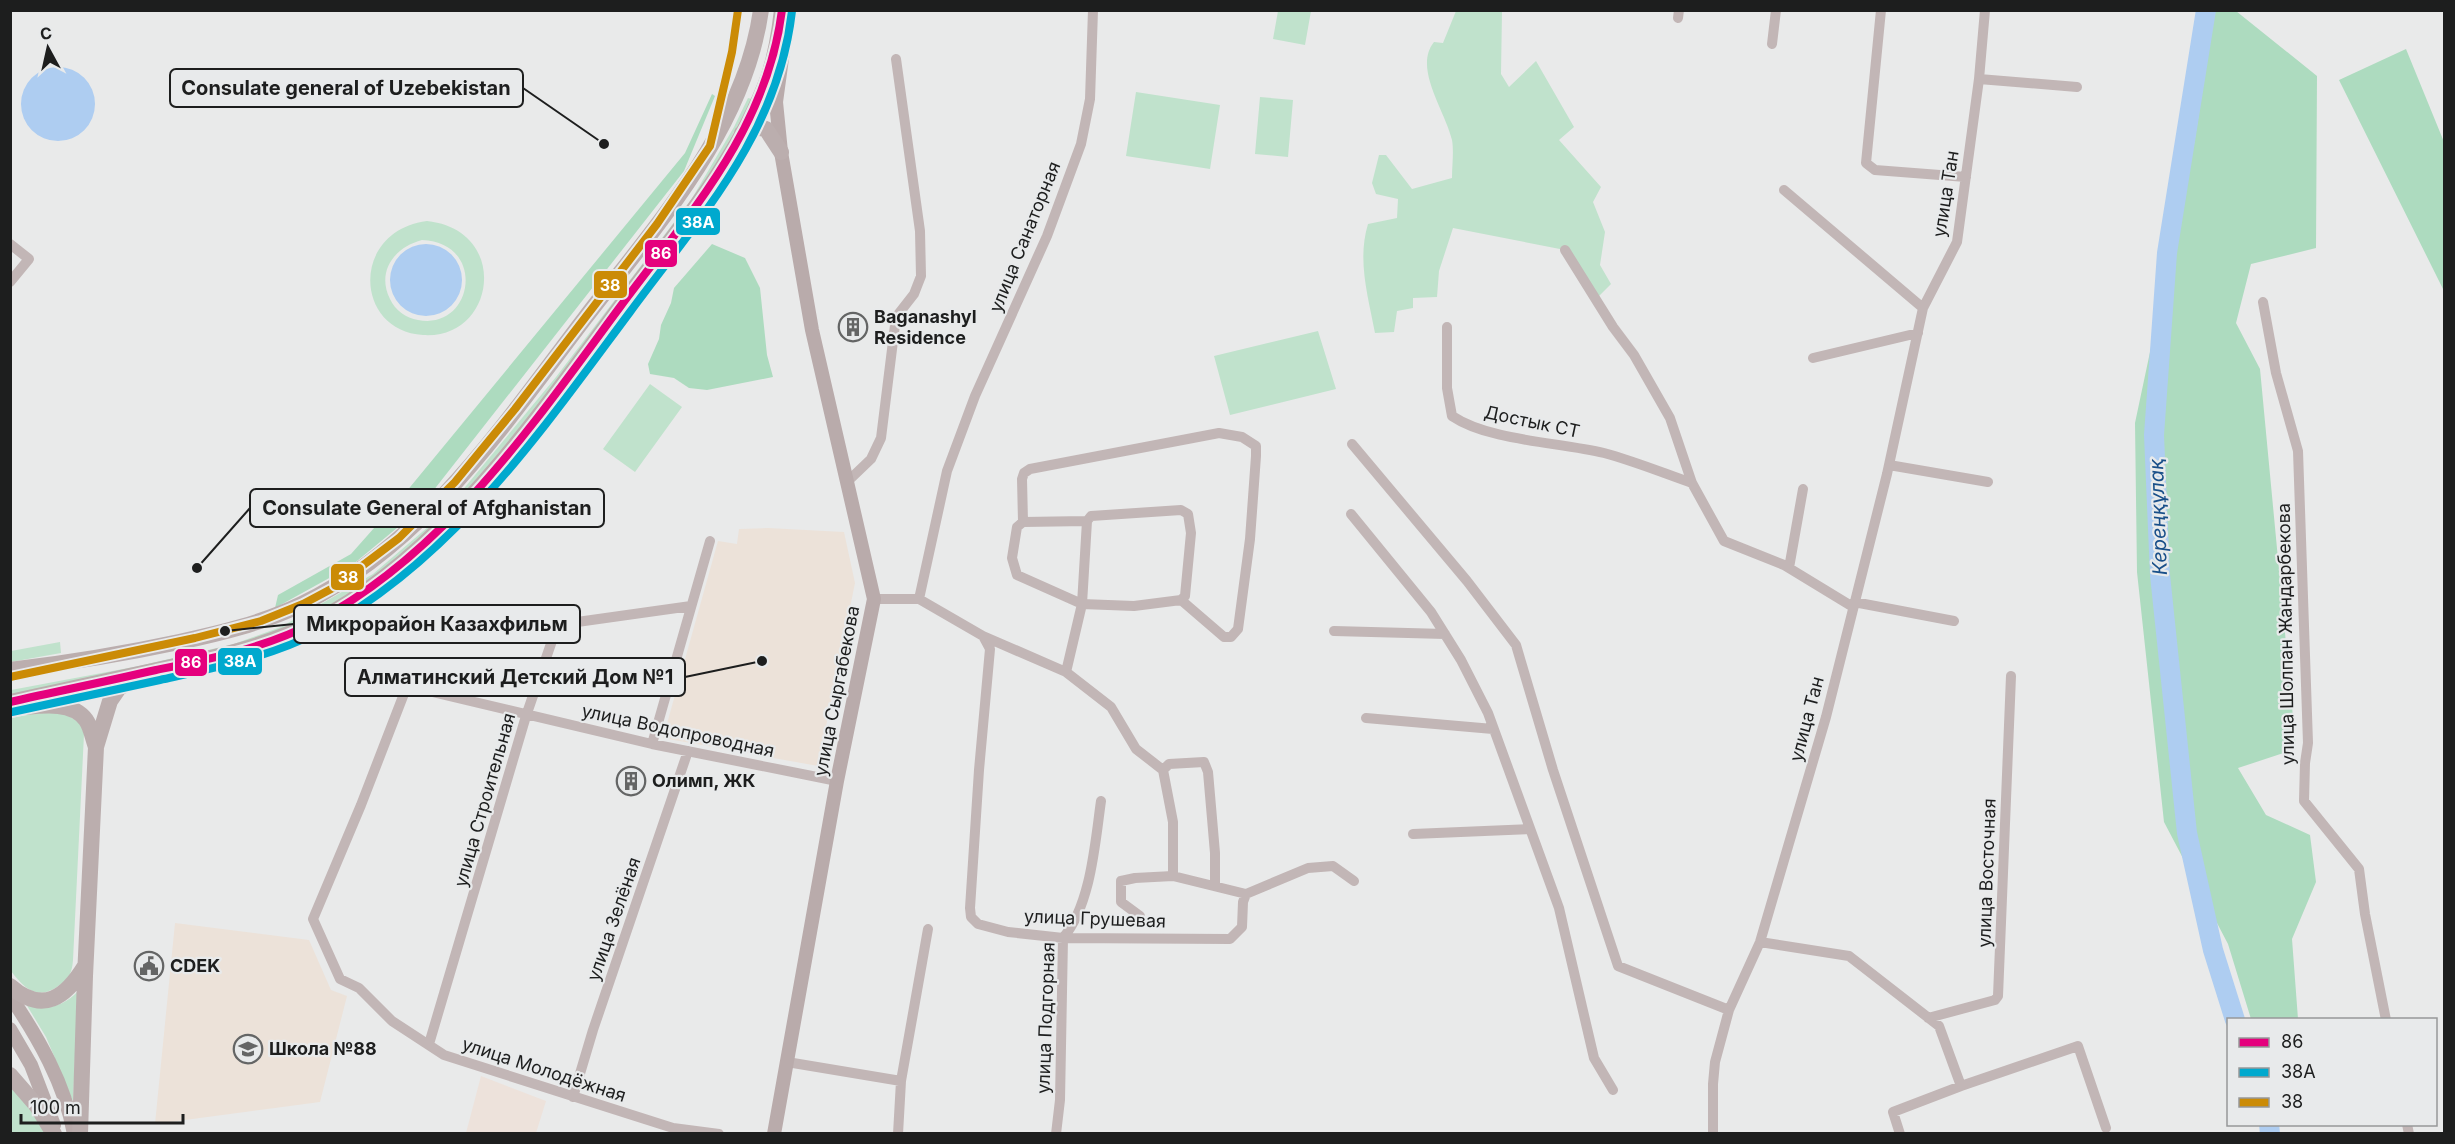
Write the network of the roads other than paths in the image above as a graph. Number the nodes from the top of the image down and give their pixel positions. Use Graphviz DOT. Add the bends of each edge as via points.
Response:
graph roads {
  1 [pos="761,10"];
  2 [pos="782,10"];
  3 [pos="789,10"];
  4 [pos="1093,10"];
  5 [pos="1776,10"];
  6 [pos="1881,10"];
  7 [pos="1985,10"];
  8 [pos="1772,44"];
  9 [pos="896,59"];
  10 [pos="1979,79"];
  11 [pos="2077,87"];
  12 [pos="742,133"];
  13 [pos="781,152"];
  14 [pos="1966,177"];
  15 [pos="1784,190"];
  16 [pos="10,244"];
  17 [pos="1565,250"];
  18 [pos="10,282"];
  19 [pos="2263,302"];
  20 [pos="1923,308"];
  21 [pos="1447,327"];
  22 [pos="1918,333"];
  23 [pos="1813,358"];
  24 [pos="1352,444"];
  25 [pos="1889,465"];
  26 [pos="847,482"];
  27 [pos="1989,482"];
  28 [pos="1692,483"];
  29 [pos="1803,489"];
  30 [pos="1352,514"];
  31 [pos="1087,521"];
  32 [pos="1023,522"];
  33 [pos="710,541"];
  34 [pos="1789,568"];
  35 [pos="874,599"];
  36 [pos="919,599"];
  37 [pos="1181,600"];
  38 [pos="1082,604"];
  39 [pos="1854,605"];
  40 [pos="691,606"];
  41 [pos="1954,621"];
  42 [pos="1334,631"];
  43 [pos="1445,634"];
  44 [pos="983,636"];
  45 [pos="100,658"];
  46 [pos="10,670"];
  47 [pos="153,671"];
  48 [pos="1066,672"];
  49 [pos="2011,676"];
  50 [pos="10,677"];
  51 [pos="10,702"];
  52 [pos="10,710"];
  53 [pos="526,716"];
  54 [pos="1366,718"];
  55 [pos="1493,729"];
  56 [pos="652,744"];
  57 [pos="96,747"];
  58 [pos="688,751"];
  59 [pos="1162,770"];
  60 [pos="837,781"];
  61 [pos="1101,801"];
  62 [pos="1530,829"];
  63 [pos="1413,834"];
  64 [pos="1173,876"];
  65 [pos="1354,881"];
  66 [pos="1215,886"];
  67 [pos="1246,894"];
  68 [pos="1140,916"];
  69 [pos="313,919"];
  70 [pos="928,929"];
  71 [pos="1063,938"];
  72 [pos="1760,942"];
  73 [pos="86,965"];
  74 [pos="10,986"];
  75 [pos="10,996"];
  76 [pos="1729,1010"];
  77 [pos="1928,1018"];
  78 [pos="2386,1018"];
  79 [pos="10,1029"];
  80 [pos="429,1044"];
  81 [pos="787,1062"];
  82 [pos="10,1075"];
  83 [pos="901,1082"];
  84 [pos="1961,1086"];
  85 [pos="1613,1090"];
  86 [pos="573,1097"];
  87 [pos="2106,1128"];
  88 [pos="56,1134"];
  89 [pos="75,1134"];
  90 [pos="81,1134"];
  91 [pos="719,1134"];
  92 [pos="774,1134"];
  93 [pos="898,1134"];
  94 [pos="1056,1134"];
  95 [pos="1713,1134"];
  96 [pos="1900,1134"];
  1 -- 45 [label="main road" via="750,65 732,105 710,146 657,224 515,409 455,482 399,538 333,588 285,612 225,631"];
  2 -- 12 [label="main road" via="773,64"];
  3 -- 13 [label="street, улица Сыргабекова" via="776,102"];
  4 -- 36 [label="street, улица Санаторная" via="1090,99 1081,144 1047,236 975,396 947,471"];
  5 -- 8 [label="street"];
  6 -- 14 [label="street" via="1866,163 1875,170"];
  7 -- 10 [label="street, улица Тан"];
  9 -- 26 [label="street" via="920,231 921,276 914,294 896,317 881,438 871,459"];
  10 -- 11 [label="street"];
  10 -- 14 [label="street, улица Тан"];
  12 -- 13 [label="main road" via="753,127 766,129"];
  12 -- 47 [label="main road" via="690,214 578,364 438,531 385,577 313,623 265,643"];
  13 -- 26 [label="street, улица Сыргабекова" via="812,330"];
  14 -- 20 [label="street, улица Тан" via="1957,242"];
  15 -- 20 [label="street"];
  16 -- 18 [label="street" via="29,259"];
  17 -- 28 [label="street" via="1670,418"];
  19 -- 78 [label="street, улица Шолпан Жандарбекова" via="2276,373 2298,451 2308,743 2304,801 2359,869"];
  20 -- 22 [label="street, улица Тан"];
  21 -- 28 [label="street, Достык СТ" via="1447,388 1452,416 1464,424 1603,453"];
  22 -- 23 [label="street"];
  22 -- 25 [label="street, улица Тан"];
  24 -- 76 [label="street" via="1516,645 1618,966"];
  25 -- 27 [label="street"];
  25 -- 39 [label="street, улица Тан"];
  26 -- 35 [label="street, улица Сыргабекова"];
  28 -- 34 [label="street" via="1724,541"];
  29 -- 34 [label="street"];
  30 -- 43 [label="street"];
  31 -- 32 [label="street"];
  31 -- 37 [label="street" via="1091,516 1170,510 1188,514 1191,533 1185,596"];
  31 -- 38 [label="street"];
  32 -- 37 [label="street" via="1022,479 1030,469 1219,433 1242,437 1256,446 1256,456 1238,629 1231,637 1224,637"];
  32 -- 38 [label="street" via="1017,527 1012,558 1017,575"];
  33 -- 40 [label="street"];
  34 -- 39 [label="street"];
  35 -- 36 [label="street"];
  35 -- 60 [label="street, улица Сыргабекова"];
  36 -- 44 [label="street"];
  37 -- 38 [label="street" via="1134,606"];
  38 -- 48 [label="street"];
  39 -- 41 [label="street"];
  39 -- 72 [label="street, улица Тан" via="1826,717"];
  40 -- 53 [label="street, улица Строительная" via="563,624 554,634"];
  40 -- 56 [label="street"];
  42 -- 43 [label="street"];
  43 -- 55 [label="street"];
  44 -- 48 [label="street"];
  44 -- 71 [label="street, улица Грушевая" via="990,649 971,917 978,924 1008,932"];
  45 -- 46 [label="main road"];
  45 -- 50 [label="main road"];
  47 -- 51 [label="main road"];
  47 -- 57 [label="main road" via="113,695"];
  48 -- 59 [label="street" via="1111,707 1136,748"];
  49 -- 77 [label="street, улица Восточная" via="1998,996"];
  52 -- 57 [label="main road" via="42,705 76,711 88,722"];
  53 -- 56 [label="street, улица Водопроводная"];
  53 -- 69 [label="street, улица Водопроводная" via="407,686"];
  53 -- 80 [label="street, улица Строительная"];
  54 -- 55 [label="street"];
  55 -- 62 [label="street"];
  56 -- 58 [label="street, улица Водопроводная"];
  57 -- 73 [label="main road"];
  58 -- 60 [label="street, улица Водопроводная"];
  58 -- 86 [label="street, улица Зелёная"];
  59 -- 64 [label="street" via="1173,822"];
  59 -- 66 [label="street" via="1168,764 1204,762 1208,772"];
  60 -- 81 [label="street, улица Сыргабекова"];
  61 -- 71 [label="street, улица Подгорная" via="1081,903"];
  62 -- 63 [label="street"];
  62 -- 85 [label="street" via="1559,908 1594,1058"];
  64 -- 66 [label="street"];
  64 -- 68 [label="street" via="1121,881 1121,902"];
  65 -- 67 [label="street" via="1333,866 1308,868"];
  66 -- 67 [label="street"];
  67 -- 71 [label="street, улица Грушевая" via="1242,927 1230,939"];
  69 -- 80 [label="street, улица Молодёжная" via="340,979 359,988 392,1022"];
  70 -- 83 [label="street"];
  71 -- 94 [label="street, улица Подгорная"];
  72 -- 76 [label="street, улица Тан"];
  72 -- 77 [label="street" via="1849,956"];
  73 -- 74 [label="main road" via="70,988 46,1001 32,1000"];
  73 -- 90 [label="main road"];
  75 -- 89 [label="street" via="48,1060"];
  76 -- 95 [label="street, улица Тан" via="1715,1062"];
  77 -- 84 [label="street" via="1939,1026"];
  79 -- 88 [label="street" via="31,1065"];
  80 -- 86 [label="street, улица Молодёжная" via="444,1055"];
  81 -- 83 [label="street"];
  81 -- 92 [label="street, улица Сыргабекова"];
  82 -- 88 [label="main road"];
  83 -- 93 [label="street"];
  84 -- 87 [label="street" via="2078,1046"];
  84 -- 96 [label="street" via="1893,1112"];
  86 -- 91 [label="street, улица Молодёжная" via="673,1128"];
}
